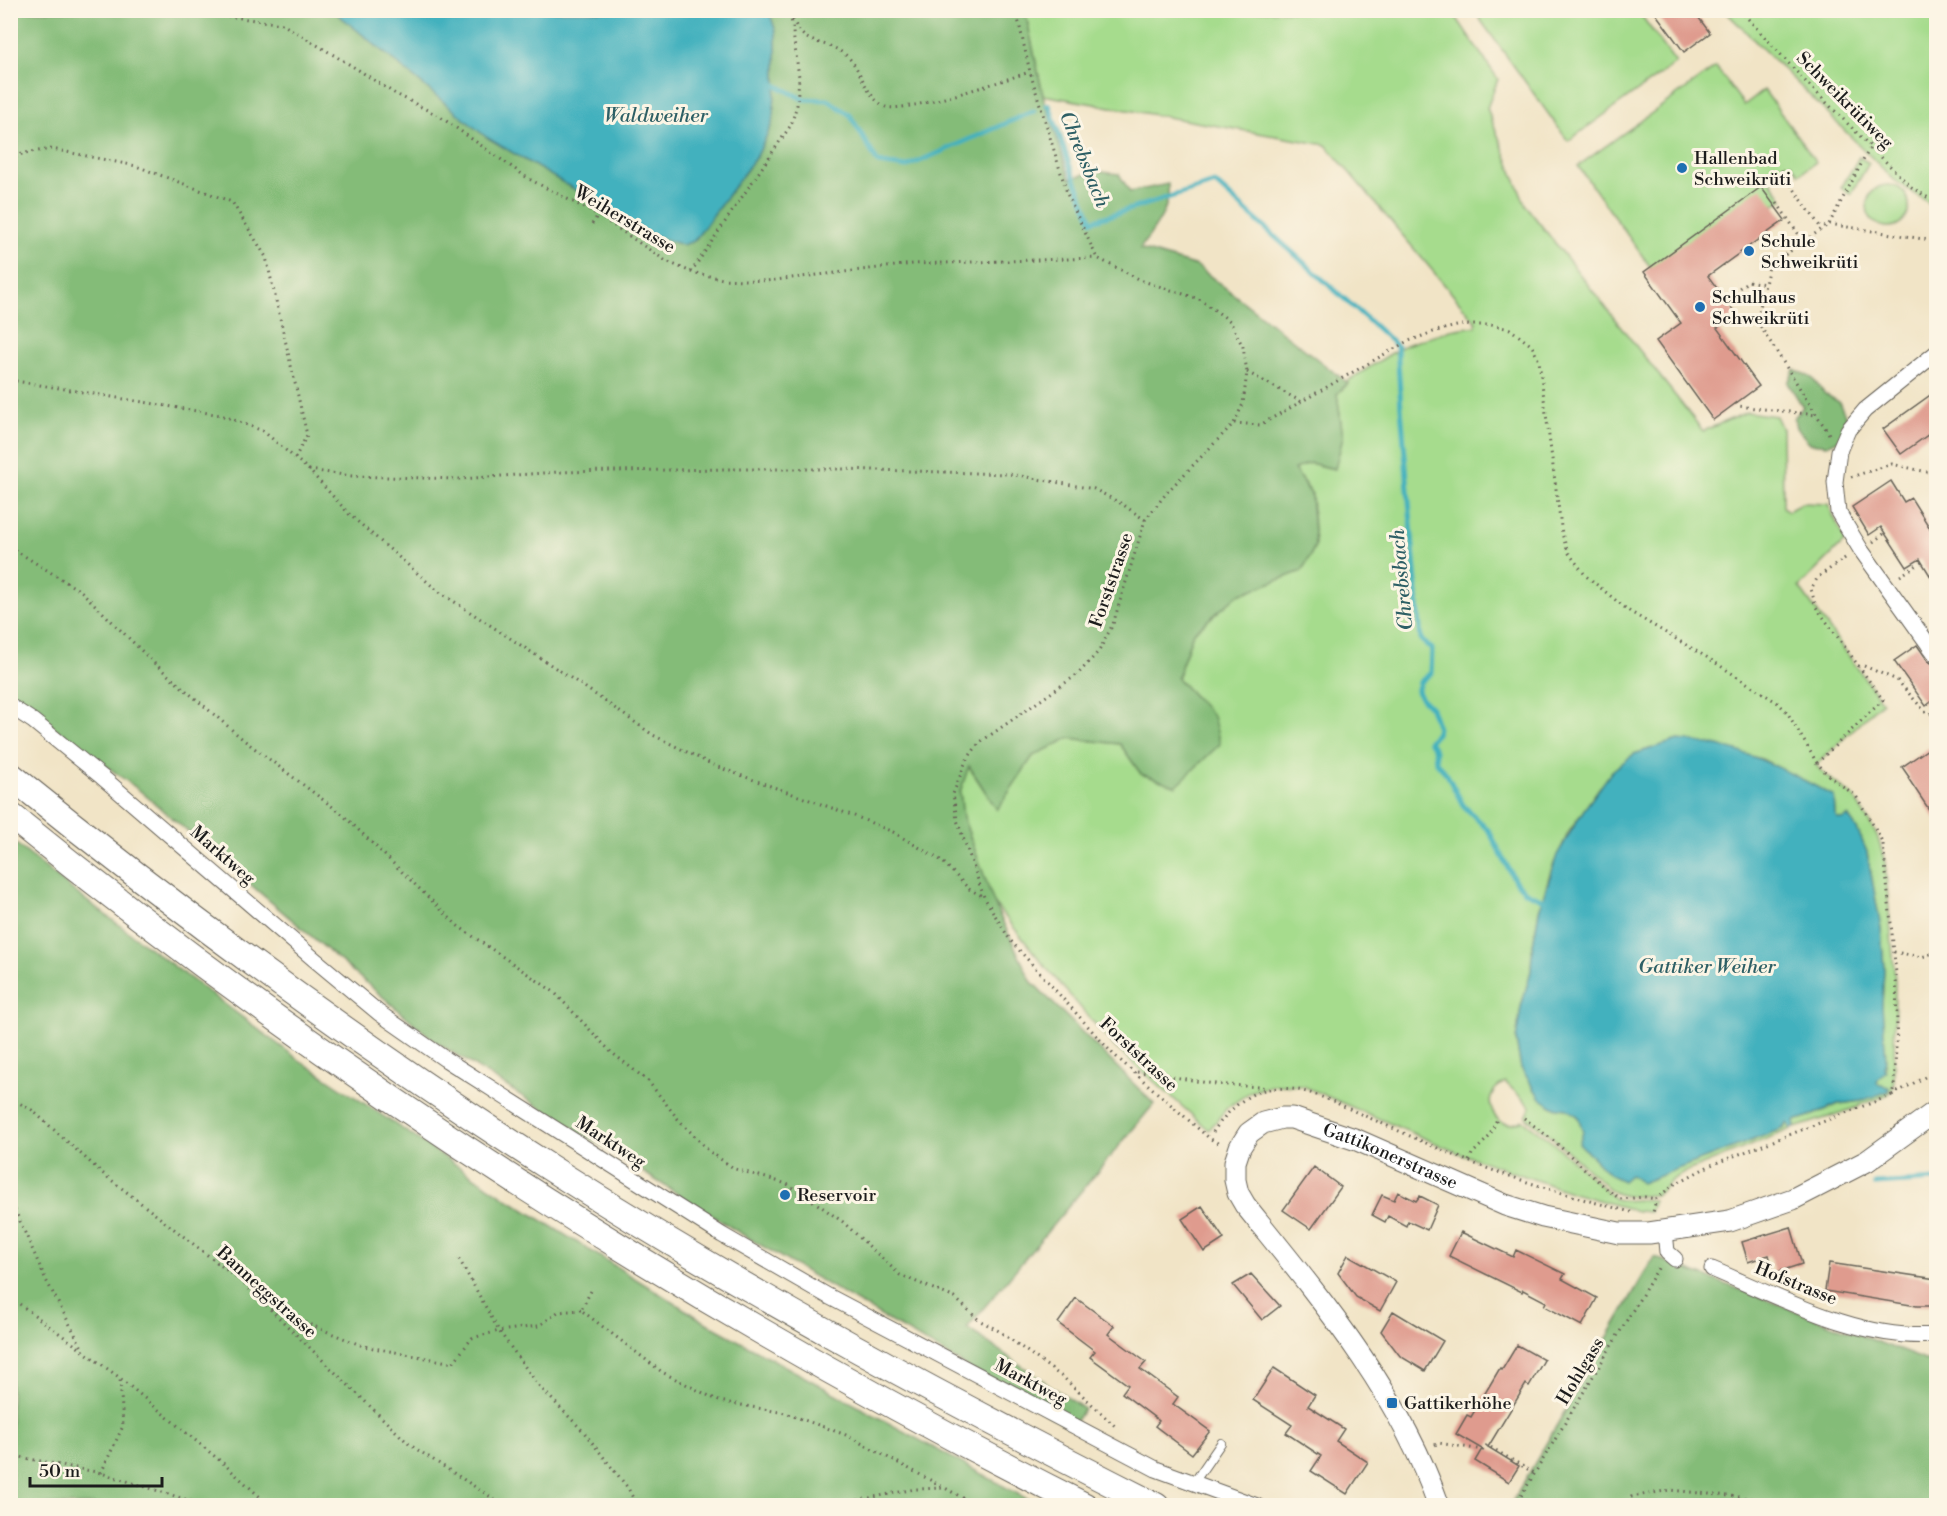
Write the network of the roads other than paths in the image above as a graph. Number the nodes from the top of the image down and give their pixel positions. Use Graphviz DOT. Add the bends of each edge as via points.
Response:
graph roads {
  1 [pos="1936,353"];
  2 [pos="1936,656"];
  3 [pos="10,706"];
  4 [pos="10,775"];
  5 [pos="10,815"];
  6 [pos="1936,1111"];
  7 [pos="1665,1231"];
  8 [pos="1667,1258"];
  9 [pos="1712,1269"];
  10 [pos="1936,1335"];
  11 [pos="1221,1443"];
  12 [pos="1193,1484"];
  13 [pos="1085,1506"];
  14 [pos="1156,1506"];
  15 [pos="1257,1506"];
  16 [pos="1439,1506"];
  1 -- 2 [label="street" via="1865,410 1848,430 1839,451 1835,482 1838,512"];
  3 -- 12 [label="street, Marktweg" via="102,777 330,973 445,1059 722,1235 828,1296 1092,1437"];
  4 -- 14 [label="highway" via="145,883 277,981 551,1168 827,1333"];
  5 -- 13 [label="highway" via="275,1019 544,1201 832,1372"];
  6 -- 7 [label="main road, Gattikonerstrasse" via="1867,1161 1793,1198 1730,1221"];
  7 -- 8 [label="street"];
  7 -- 16 [label="main road, Gattikonerstrasse" via="1619,1233 1533,1214 1298,1119 1263,1123 1249,1133 1236,1154 1235,1180 1245,1205 1352,1342 1392,1403 1425,1467"];
  9 -- 10 [label="street, Hofstrasse" via="1833,1319 1877,1331"];
  11 -- 12 [label="lane"];
  12 -- 15 [label="street, Marktweg"];
}
